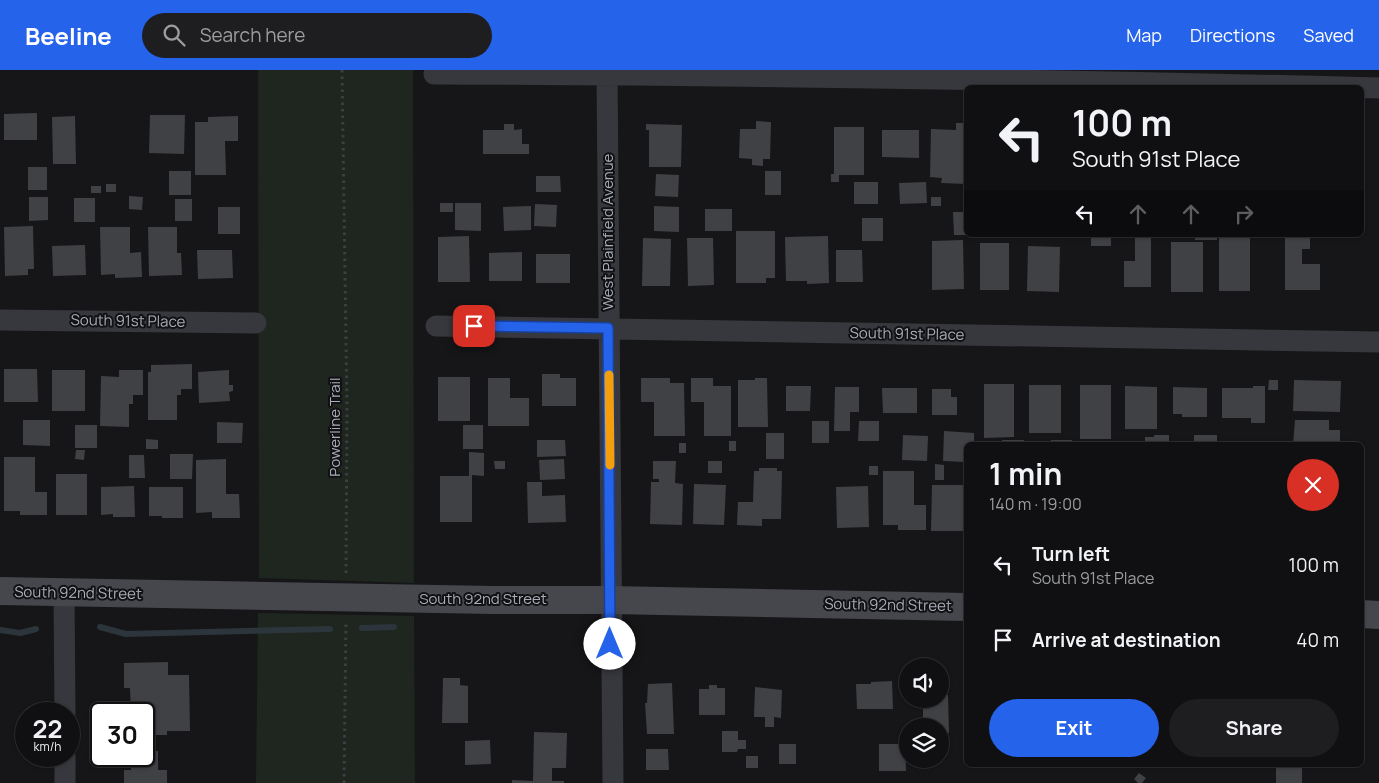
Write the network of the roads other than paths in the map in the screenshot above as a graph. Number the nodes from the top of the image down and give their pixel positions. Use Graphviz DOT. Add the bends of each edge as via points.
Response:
graph roads {
  1 [pos="607,72"];
  2 [pos="434,74"];
  3 [pos="1260,85"];
  4 [pos="1364,88"];
  5 [pos="1379,88"];
  6 [pos="0,320"];
  7 [pos="256,323"];
  8 [pos="436,326"];
  9 [pos="608,328"];
  10 [pos="1379,342"];
  11 [pos="0,592"];
  12 [pos="64,593"];
  13 [pos="610,600"];
  14 [pos="964,607"];
  15 [pos="1364,614"];
  16 [pos="1379,615"];
  17 [pos="65,702"];
  18 [pos="65,767"];
  19 [pos="65,783"];
  20 [pos="613,783"];
  1 -- 2 [label="street"];
  1 -- 3 [label="street"];
  1 -- 9 [label="street, West Plainfield Avenue"];
  4 -- 5 [label="street"];
  6 -- 7 [label="street, South 91st Place"];
  8 -- 9 [label="street, South 91st Place"];
  9 -- 10 [label="street, South 91st Place"];
  9 -- 13 [label="street, West Plainfield Avenue"];
  11 -- 12 [label="main road, South 92nd Street"];
  12 -- 13 [label="main road, South 92nd Street"];
  12 -- 17 [label="street"];
  13 -- 14 [label="main road, South 92nd Street"];
  13 -- 20 [label="street, West Plainfield Avenue"];
  15 -- 16 [label="main road"];
  18 -- 19 [label="street"];
}
